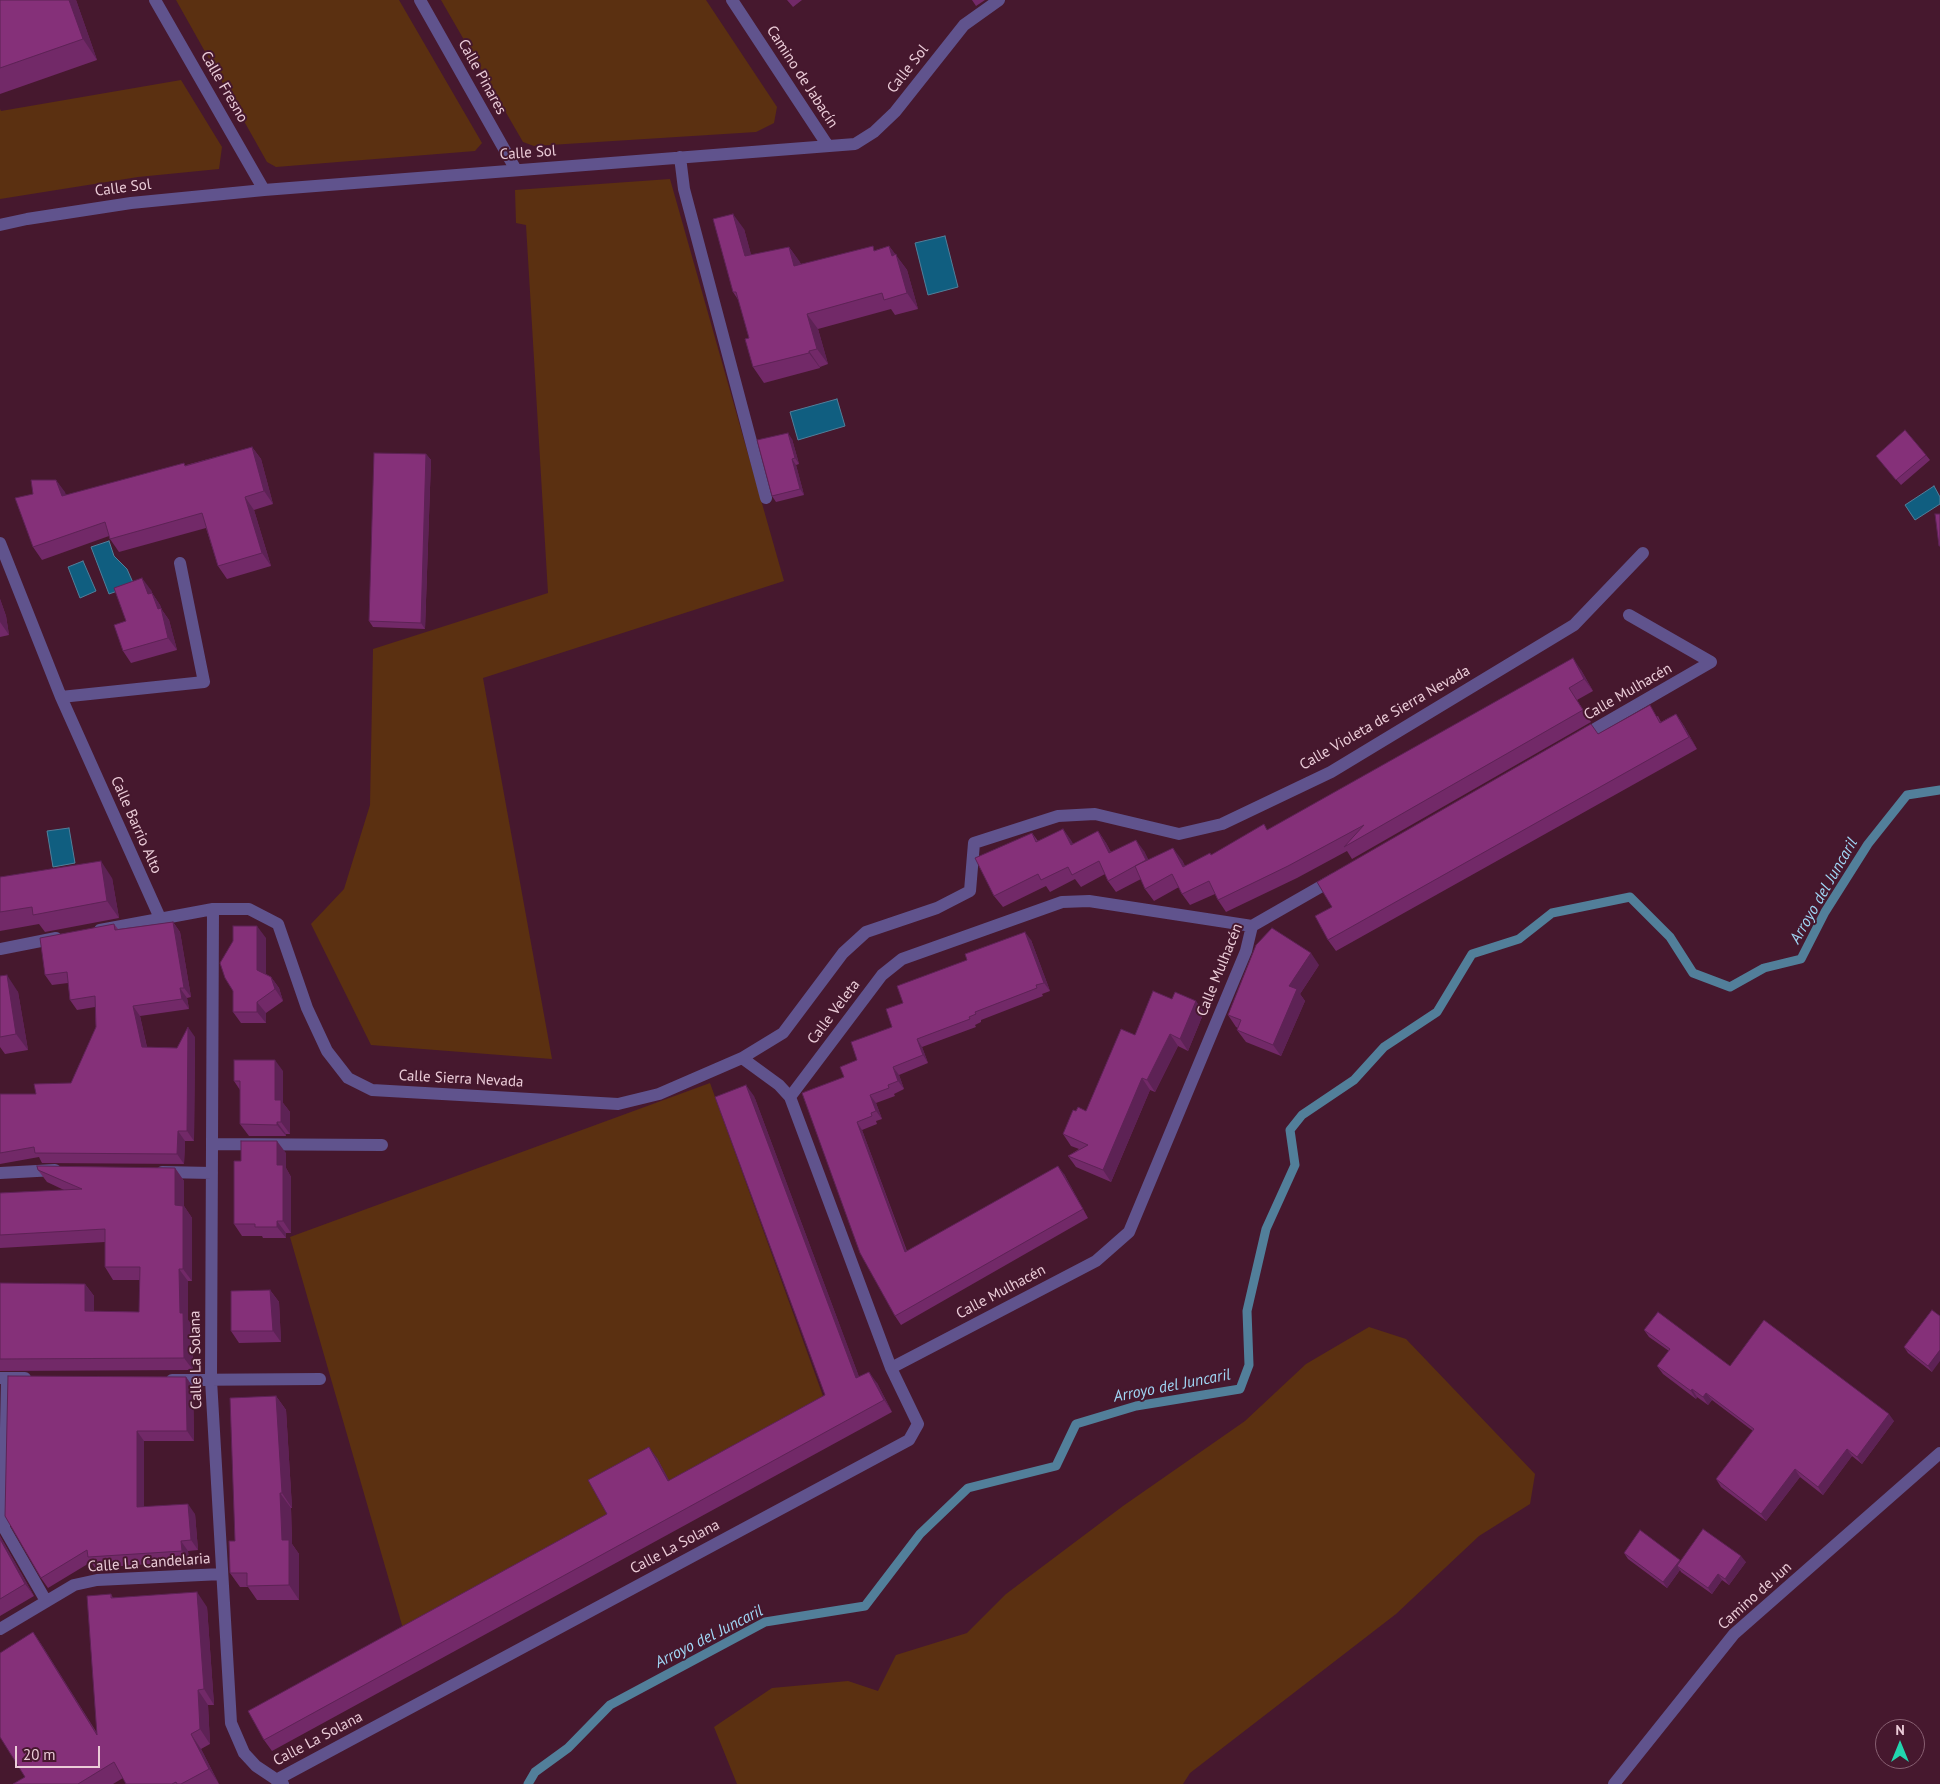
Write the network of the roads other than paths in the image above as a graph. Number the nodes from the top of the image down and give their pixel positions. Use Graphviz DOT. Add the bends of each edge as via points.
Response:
graph roads {
  1 [pos="155,0"];
  2 [pos="420,0"];
  3 [pos="732,0"];
  4 [pos="999,0"];
  5 [pos="828,146"];
  6 [pos="680,157"];
  7 [pos="516,170"];
  8 [pos="264,190"];
  9 [pos="0,226"];
  10 [pos="766,498"];
  11 [pos="1,548"];
  12 [pos="1643,553"];
  13 [pos="180,563"];
  14 [pos="1629,615"];
  15 [pos="61,697"];
  16 [pos="1573,742"];
  17 [pos="1347,871"];
  18 [pos="214,909"];
  19 [pos="160,918"];
  20 [pos="1252,926"];
  21 [pos="85,933"];
  22 [pos="66,936"];
  23 [pos="0,950"];
  24 [pos="742,1058"];
  25 [pos="790,1097"];
  26 [pos="213,1144"];
  27 [pos="382,1145"];
  28 [pos="64,1170"];
  29 [pos="153,1172"];
  30 [pos="0,1173"];
  31 [pos="212,1173"];
  32 [pos="891,1368"];
  33 [pos="3,1378"];
  34 [pos="36,1378"];
  35 [pos="320,1379"];
  36 [pos="162,1380"];
  37 [pos="211,1380"];
  38 [pos="1940,1453"];
  39 [pos="222,1574"];
  40 [pos="46,1601"];
  41 [pos="0,1629"];
  42 [pos="280,1782"];
  43 [pos="1614,1784"];
  1 -- 8 [label="street, Calle Fresno"];
  2 -- 7 [label="street, Calle Pinares"];
  3 -- 5 [label="street, Camino de Jabacín"];
  4 -- 5 [label="street, Calle Sol" via="964,25 895,112 874,132 855,144"];
  5 -- 6 [label="street, Calle Sol"];
  6 -- 7 [label="street, Calle Sol"];
  6 -- 10 [label="street" via="684,189"];
  7 -- 8 [label="street, Calle Sol"];
  8 -- 9 [label="street, Calle Sol" via="131,203"];
  11 -- 15 [label="street, Calle Barrio Alto"];
  12 -- 24 [label="street, Calle Violeta de Sierra Nevada" via="1574,625 1331,772 1222,824 1179,834 1095,814 1058,816 974,843 970,891 937,908 866,932 843,953 783,1033"];
  13 -- 15 [label="street" via="204,682"];
  14 -- 16 [label="street, Calle Mulhacén" via="1711,662"];
  15 -- 19 [label="street, Calle Barrio Alto"];
  17 -- 20 [label="street, Calle Mulhacén"];
  18 -- 19 [label="street"];
  18 -- 24 [label="street, Calle Sierra Nevada" via="249,909 278,924 307,1008 327,1051 348,1078 372,1090 618,1104 659,1094"];
  18 -- 26 [label="street, Calle La Solana"];
  19 -- 21 [label="street"];
  20 -- 25 [label="street, Calle Veleta" via="1089,901 1062,902 902,959 882,975"];
  20 -- 32 [label="street, Calle Mulhacén" via="1246,951 1129,1232 1096,1261"];
  22 -- 23 [label="street"];
  24 -- 25 [label="street"];
  25 -- 32 [label="street"];
  26 -- 27 [label="street"];
  26 -- 31 [label="street, Calle La Solana"];
  28 -- 30 [label="street"];
  29 -- 31 [label="street"];
  31 -- 37 [label="street, Calle La Solana"];
  32 -- 42 [label="street, Calle La Solana" via="918,1424 909,1440"];
  33 -- 34 [label="street"];
  33 -- 40 [label="street" via="4,1528"];
  35 -- 37 [label="street"];
  36 -- 37 [label="street"];
  37 -- 39 [label="street, Calle La Solana"];
  38 -- 43 [label="street, Camino de Jun" via="1734,1634"];
  39 -- 40 [label="street, Calle La Candelaria" via="97,1580 74,1585"];
  39 -- 42 [label="street, Calle La Solana" via="231,1723 244,1753 256,1766"];
  40 -- 41 [label="street, Calle La Candelaria"];
}
